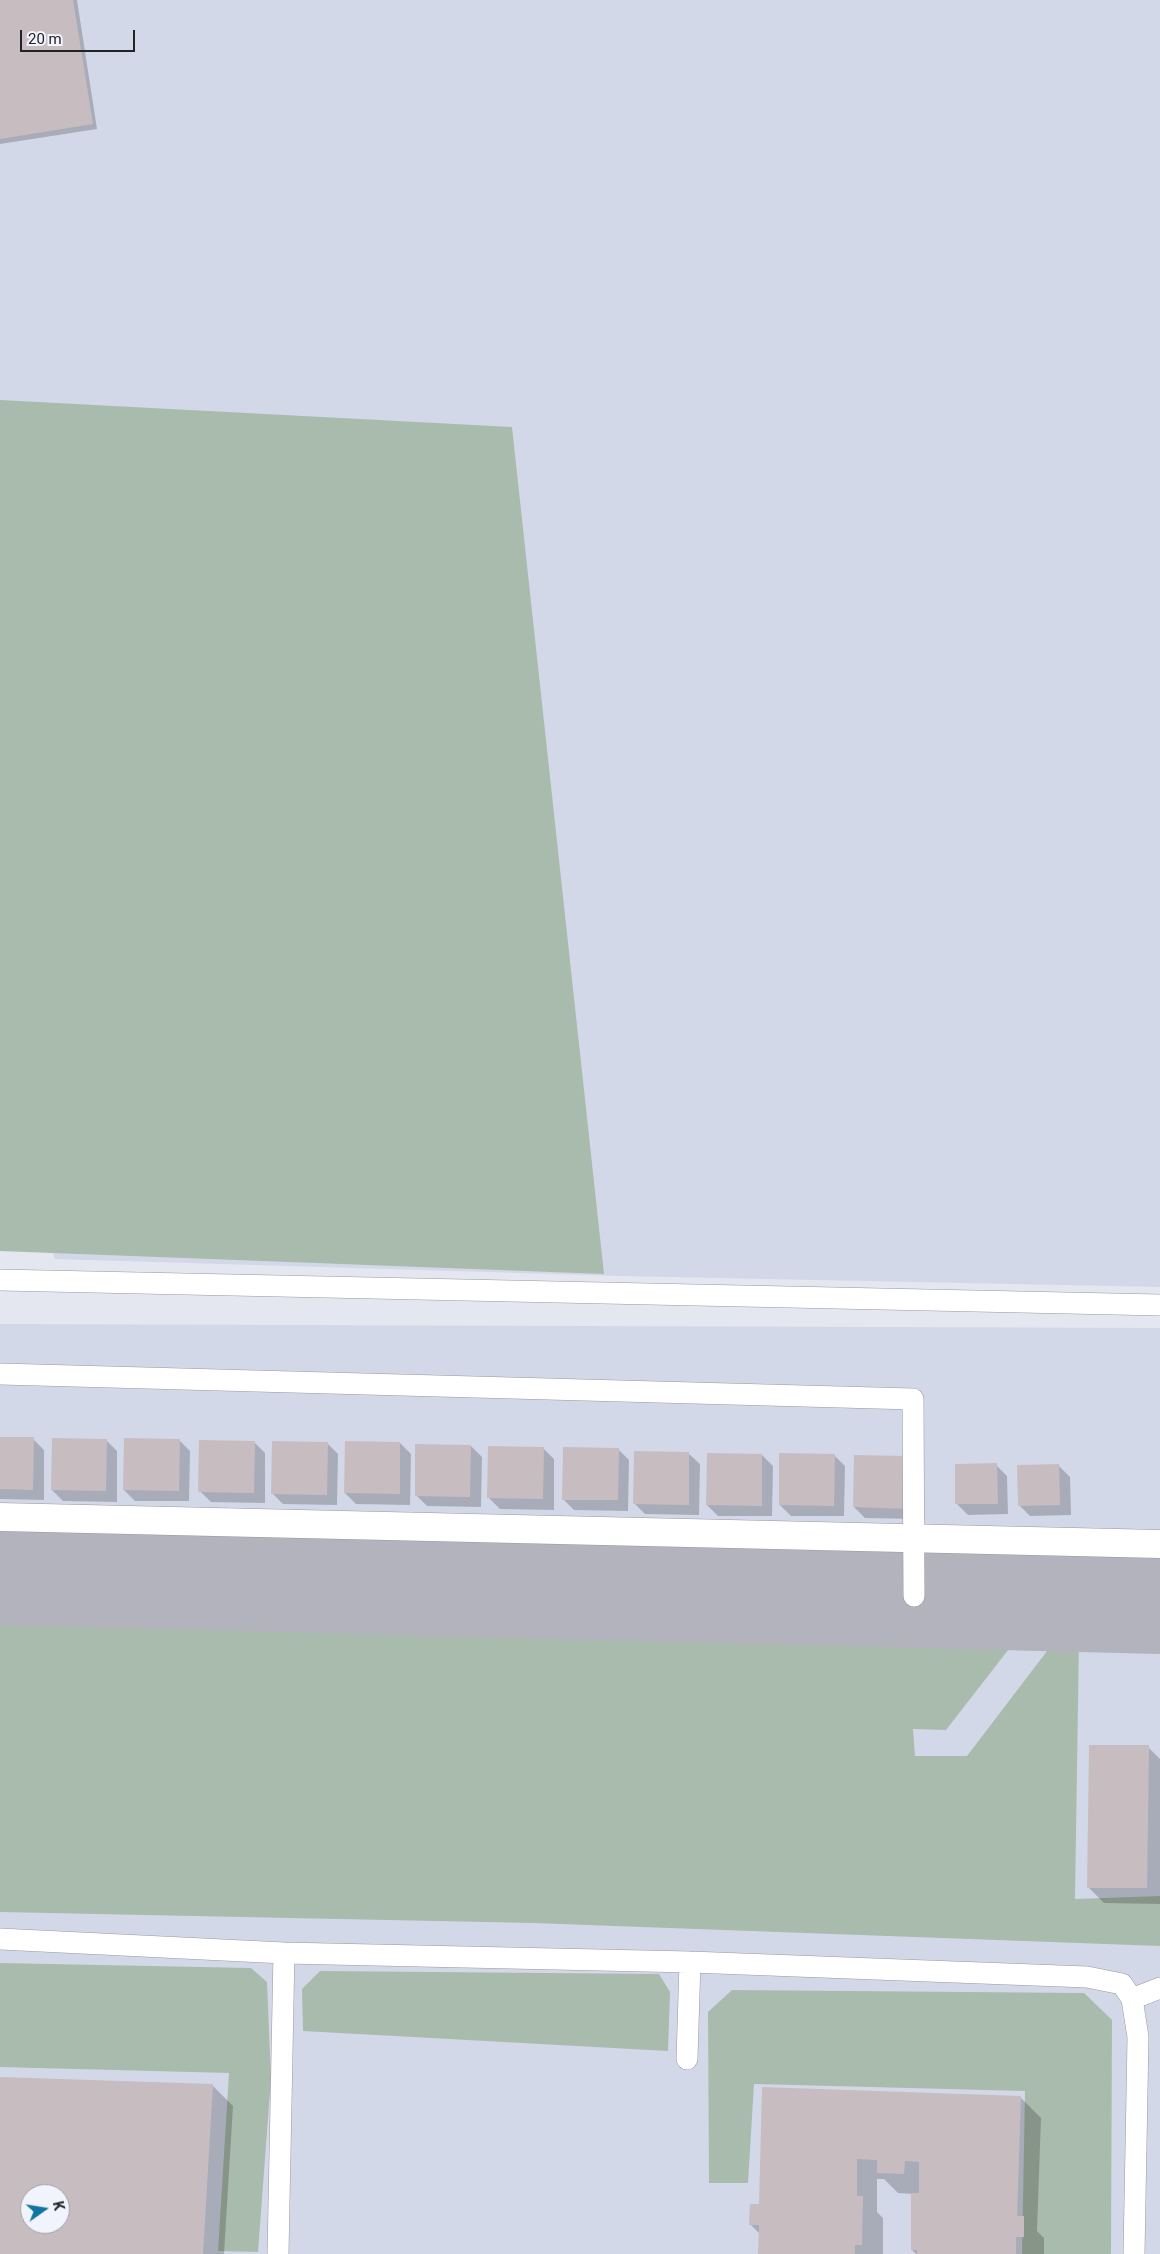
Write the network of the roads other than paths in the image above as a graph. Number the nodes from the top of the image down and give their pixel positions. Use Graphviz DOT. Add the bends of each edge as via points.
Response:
graph roads {
  1 [pos="0,1280"];
  2 [pos="1160,1305"];
  3 [pos="0,1374"];
  4 [pos="0,1516"];
  5 [pos="913,1538"];
  6 [pos="1160,1544"];
  7 [pos="914,1596"];
  8 [pos="0,1939"];
  9 [pos="284,1952"];
  10 [pos="690,1962"];
  11 [pos="1160,1988"];
  12 [pos="1132,1999"];
  13 [pos="687,2059"];
  14 [pos="278,2254"];
  15 [pos="1134,2254"];
  1 -- 2 [label="lane"];
  3 -- 5 [label="lane" via="914,1400"];
  4 -- 5 [label="street"];
  5 -- 6 [label="street"];
  5 -- 7 [label="lane"];
  8 -- 9 [label="lane"];
  9 -- 10 [label="lane"];
  9 -- 14 [label="lane"];
  10 -- 12 [label="lane" via="1087,1977 1122,1984"];
  10 -- 13 [label="lane"];
  11 -- 12 [label="lane"];
  12 -- 15 [label="lane" via="1138,2037"];
}
